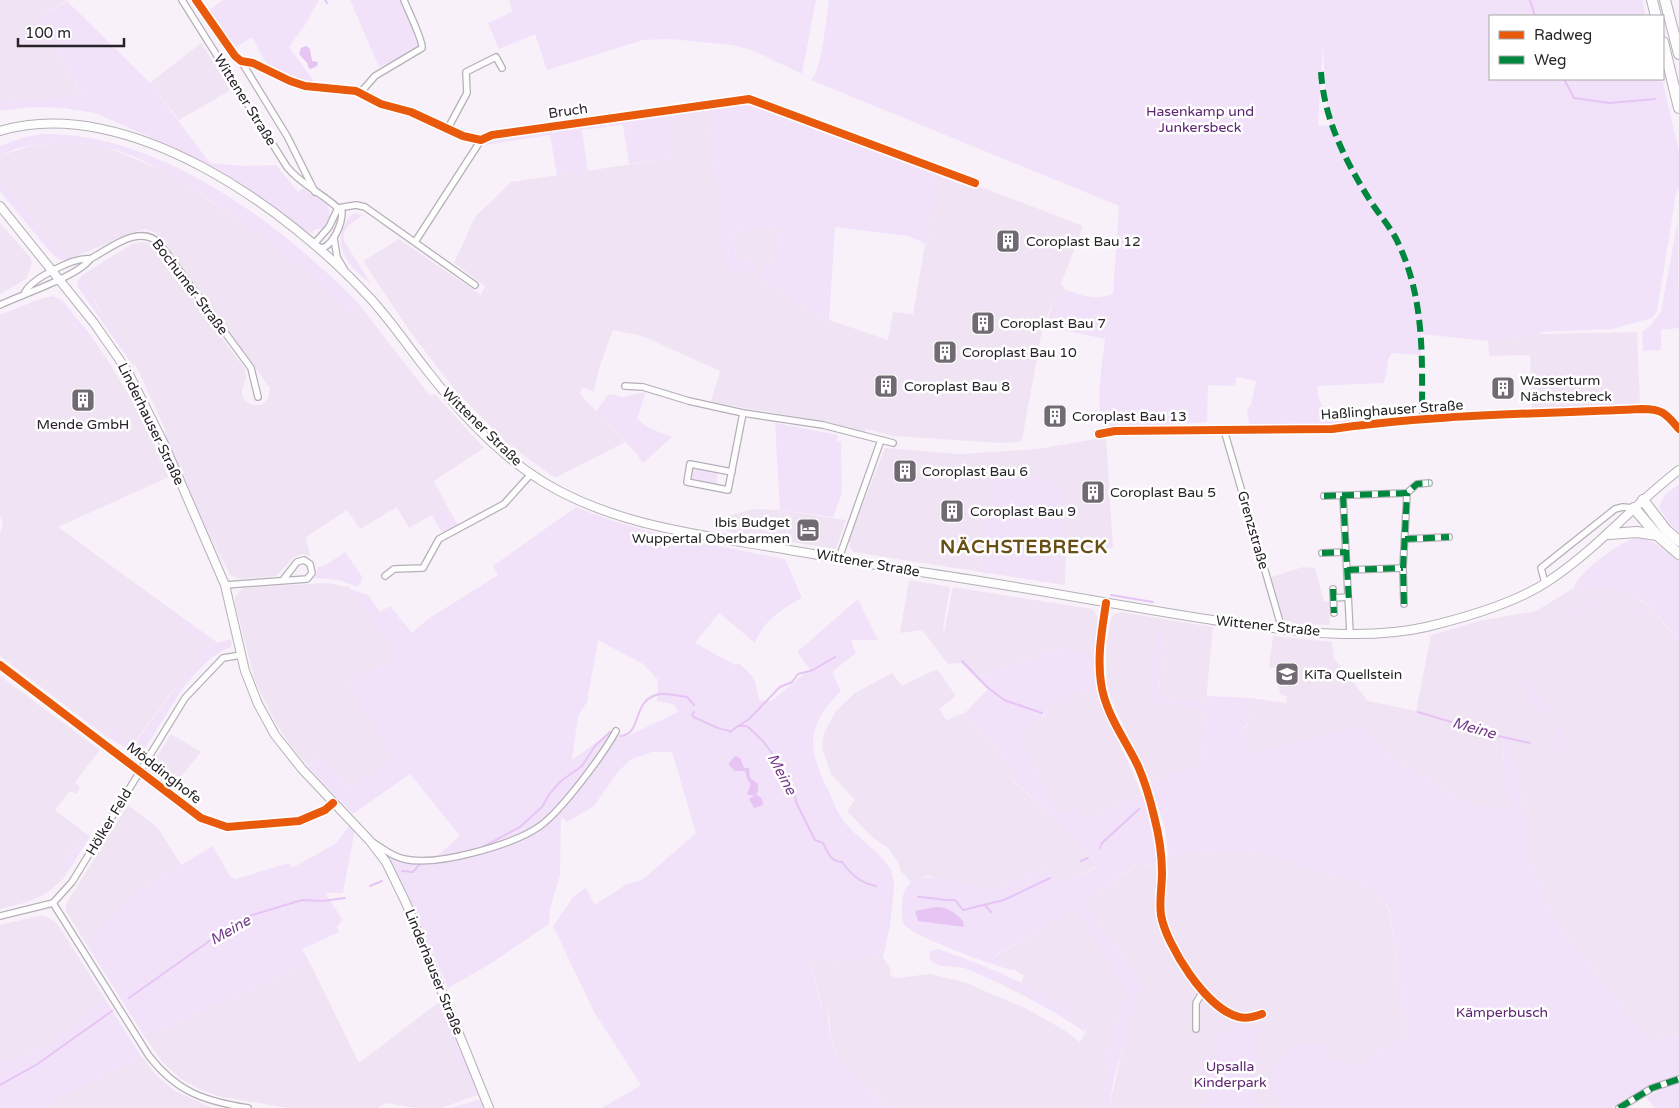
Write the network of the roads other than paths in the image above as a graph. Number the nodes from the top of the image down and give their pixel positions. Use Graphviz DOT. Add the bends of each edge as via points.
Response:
graph roads {
  1 [pos="182,0"];
  2 [pos="196,0"];
  3 [pos="404,0"];
  4 [pos="1652,0"];
  5 [pos="1665,0"];
  6 [pos="1656,15"];
  7 [pos="1664,46"];
  8 [pos="1679,54"];
  9 [pos="241,61"];
  10 [pos="502,68"];
  11 [pos="361,92"];
  12 [pos="1679,108"];
  13 [pos="448,130"];
  14 [pos="0,131"];
  15 [pos="480,140"];
  16 [pos="975,183"];
  17 [pos="315,192"];
  18 [pos="0,206"];
  19 [pos="338,208"];
  20 [pos="334,235"];
  21 [pos="415,242"];
  22 [pos="316,246"];
  23 [pos="90,258"];
  24 [pos="53,271"];
  25 [pos="346,273"];
  26 [pos="60,278"];
  27 [pos="475,285"];
  28 [pos="25,292"];
  29 [pos="0,305"];
  30 [pos="625,386"];
  31 [pos="258,397"];
  32 [pos="743,413"];
  33 [pos="1679,428"];
  34 [pos="1224,430"];
  35 [pos="1099,434"];
  36 [pos="880,440"];
  37 [pos="893,443"];
  38 [pos="1679,470"];
  39 [pos="732,472"];
  40 [pos="531,474"];
  41 [pos="1429,483"];
  42 [pos="1407,493"];
  43 [pos="1324,496"];
  44 [pos="1343,496"];
  45 [pos="1643,500"];
  46 [pos="1634,508"];
  47 [pos="1609,534"];
  48 [pos="1657,535"];
  49 [pos="1449,537"];
  50 [pos="1405,540"];
  51 [pos="1679,541"];
  52 [pos="1346,552"];
  53 [pos="1322,553"];
  54 [pos="1679,554"];
  55 [pos="838,558"];
  56 [pos="1403,568"];
  57 [pos="1347,570"];
  58 [pos="385,576"];
  59 [pos="283,580"];
  60 [pos="1545,583"];
  61 [pos="225,585"];
  62 [pos="1333,590"];
  63 [pos="1348,597"];
  64 [pos="1334,598"];
  65 [pos="1106,603"];
  66 [pos="1404,604"];
  67 [pos="1334,613"];
  68 [pos="1282,630"];
  69 [pos="1350,633"];
  70 [pos="241,655"];
  71 [pos="0,665"];
  72 [pos="616,732"];
  73 [pos="140,770"];
  74 [pos="333,803"];
  75 [pos="370,841"];
  76 [pos="52,903"];
  77 [pos="0,916"];
  78 [pos="1203,991"];
  79 [pos="1262,1014"];
  80 [pos="1196,1029"];
  81 [pos="1679,1079"];
  82 [pos="248,1108"];
  83 [pos="489,1108"];
  84 [pos="1619,1108"];
  1 -- 17 [label="street, Wittener Straße" via="287,167"];
  2 -- 9 [label="street"];
  3 -- 11 [label="street" via="422,48 375,76"];
  4 -- 6 [label="highway"];
  5 -- 8 [label="highway"];
  7 -- 12 [label="highway"];
  9 -- 11 [label="street" via="253,63 305,86"];
  9 -- 17 [label="street, Wittener Straße" via="287,136"];
  10 -- 13 [label="street" via="496,57 466,72 467,93"];
  11 -- 13 [label="street" via="381,104 411,112"];
  13 -- 15 [label="street"];
  14 -- 22 [label="main road, Wittener Straße" via="37,122 60,122 96,126 125,134 210,172 258,202"];
  15 -- 16 [label="street, Bruch" via="492,135 748,99"];
  15 -- 21 [label="street"];
  17 -- 19 [label="street, Wittener Straße"];
  18 -- 24 [label="main road, Linderhauser Straße"];
  19 -- 20 [label="street, Wittener Straße" via="342,215"];
  19 -- 21 [label="street" via="356,205 365,208"];
  19 -- 22 [label="street"];
  20 -- 22 [label="street" via="327,246"];
  20 -- 25 [label="street, Wittener Straße" via="337,257"];
  21 -- 27 [label="street"];
  22 -- 25 [label="main road, Wittener Straße"];
  23 -- 24 [label="street, Bochumer Straße"];
  23 -- 26 [label="street, Bochumer Straße" via="86,265"];
  23 -- 31 [label="street, Bochumer Straße" via="137,235 151,236 156,240 251,368"];
  24 -- 26 [label="main road, Linderhauser Straße"];
  24 -- 28 [label="street" via="29,285"];
  25 -- 40 [label="main road, Wittener Straße" via="378,307 455,404 504,453"];
  26 -- 28 [label="street" via="34,292"];
  26 -- 61 [label="main road, Linderhauser Straße" via="128,372 164,444"];
  28 -- 29 [label="street"];
  30 -- 32 [label="street" via="643,387 689,402"];
  32 -- 36 [label="street" via="823,425"];
  32 -- 39 [label="street"];
  33 -- 34 [label="street, Haßlinghauser Straße" via="1664,412 1642,409 1438,419 1332,429"];
  34 -- 35 [label="street, Haßlinghauser Straße"];
  34 -- 68 [label="street, Grenzstraße"];
  36 -- 37 [label="street"];
  36 -- 55 [label="street"];
  38 -- 45 [label="main road, Wittener Straße"];
  39 -- 39 [label="street" via="728,490 687,482 690,464"];
  40 -- 55 [label="main road, Wittener Straße" via="570,496 631,519"];
  40 -- 58 [label="street" via="504,504 439,539 423,568 394,570"];
  41 -- 42 [label="street" via="1417,484"];
  42 -- 44 [label="street"];
  42 -- 50 [label="street"];
  43 -- 44 [label="street"];
  44 -- 52 [label="street"];
  45 -- 46 [label="main road, Wittener Straße"];
  45 -- 51 [label="highway" via="1666,530"];
  46 -- 47 [label="main road, Wittener Straße"];
  46 -- 48 [label="highway"];
  46 -- 60 [label="street" via="1623,507 1603,516 1541,568"];
  47 -- 48 [label="highway" via="1636,532"];
  47 -- 60 [label="main road, Wittener Straße"];
  48 -- 54 [label="highway"];
  49 -- 50 [label="street"];
  50 -- 56 [label="street"];
  52 -- 53 [label="street"];
  52 -- 57 [label="street"];
  55 -- 65 [label="main road, Wittener Straße"];
  56 -- 57 [label="street"];
  56 -- 66 [label="street"];
  57 -- 63 [label="street"];
  59 -- 59 [label="street" via="307,579 312,573 310,564 304,560 297,562"];
  59 -- 61 [label="street"];
  60 -- 69 [label="main road, Wittener Straße" via="1485,609 1416,629"];
  61 -- 70 [label="main road, Linderhauser Straße"];
  62 -- 64 [label="street"];
  63 -- 64 [label="street"];
  63 -- 69 [label="street"];
  64 -- 67 [label="street"];
  65 -- 68 [label="main road, Wittener Straße"];
  65 -- 78 [label="street" via="1100,648 1101,684 1110,712 1144,780 1158,832 1164,926"];
  68 -- 69 [label="main road, Wittener Straße"];
  70 -- 73 [label="street, Hölker Feld" via="223,658 197,682"];
  70 -- 74 [label="main road, Linderhauser Straße" via="252,689 275,735"];
  71 -- 73 [label="street, Möddinghofe"];
  72 -- 75 [label="street, Linderhauser Straße" via="602,755 554,814 527,834 467,855 433,859 404,859"];
  73 -- 74 [label="street, Möddinghofe" via="201,818 227,827 300,821"];
  73 -- 76 [label="street, Hölker Feld" via="72,882"];
  74 -- 75 [label="main road, Linderhauser Straße"];
  75 -- 83 [label="main road, Linderhauser Straße" via="398,884"];
  76 -- 77 [label="street"];
  76 -- 82 [label="street" via="162,1072 192,1094"];
  78 -- 79 [label="street" via="1218,1006 1234,1015 1252,1018"];
  78 -- 80 [label="street" via="1196,1003"];
  81 -- 84 [label="street" via="1652,1088"];
}
